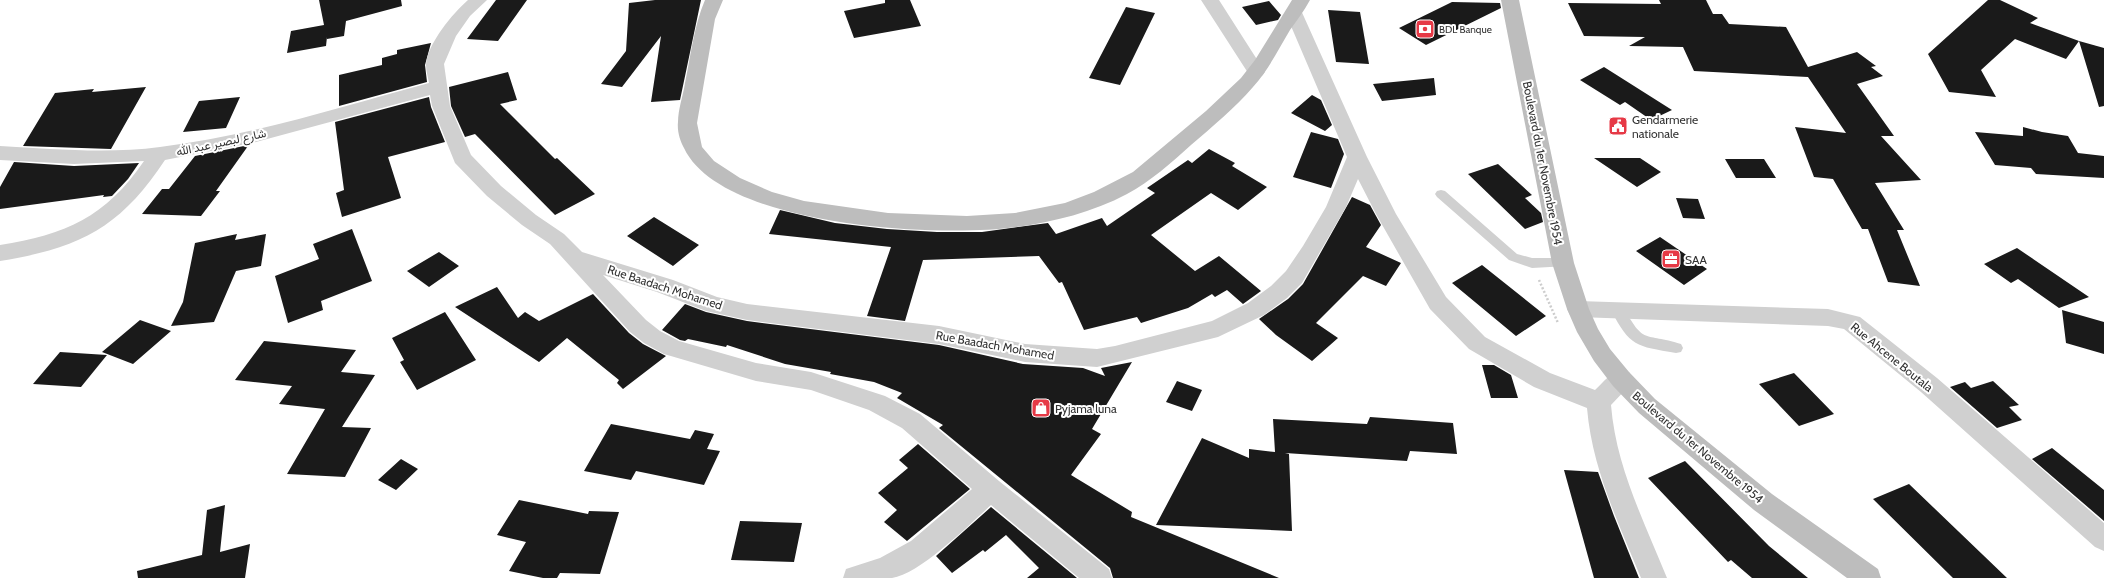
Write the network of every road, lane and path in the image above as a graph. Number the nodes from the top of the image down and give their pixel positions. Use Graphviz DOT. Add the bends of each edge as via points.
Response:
graph roads {
  1 [pos="478,0"];
  2 [pos="714,0"];
  3 [pos="1210,0"];
  4 [pos="1510,0"];
  5 [pos="1298,6"];
  6 [pos="1256,72"];
  7 [pos="437,87"];
  8 [pos="0,154"];
  9 [pos="159,154"];
  10 [pos="1357,157"];
  11 [pos="1441,194"];
  12 [pos="0,253"];
  13 [pos="574,257"];
  14 [pos="1532,263"];
  15 [pos="1563,263"];
  16 [pos="1578,309"];
  17 [pos="1618,310"];
  18 [pos="1560,328"];
  19 [pos="1676,348"];
  20 [pos="1621,379"];
  21 [pos="1599,402"];
  22 [pos="990,489"];
  23 [pos="2104,539"];
  24 [pos="856,578"];
  25 [pos="1100,578"];
  26 [pos="1654,578"];
  27 [pos="1868,578"];
  1 -- 7 [label="street, Rue Baadach Mohamed" via="464,12 440,49 435,64"];
  2 -- 6 [label="main road" via="706,19 687,123 688,137 705,165 733,184 782,202 881,220 959,224 998,222 1058,212 1101,197 1134,181 1156,165 1237,93"];
  3 -- 6 [label="street"];
  4 -- 15 [label="main road, Boulevard du 1er Novembre 1954"];
  5 -- 6 [label="main road"];
  5 -- 10 [label="street"];
  7 -- 9 [label="street, شارع لبصير عبد الله" via="256,136"];
  7 -- 13 [label="street, Rue Baadach Mohamed" via="448,125 462,158 494,190 529,220 557,239"];
  8 -- 9 [label="street, شارع لبصير عبد الله" via="74,157"];
  9 -- 12 [label="street" via="127,197 90,228 51,244"];
  10 -- 13 [label="street, Rue Baadach Mohamed" via="1339,201 1312,251 1294,277 1279,292 1256,309 1218,328 1097,358 1025,353 939,335 748,312 714,305 665,286"];
  10 -- 21 [label="street" via="1421,276 1438,303 1456,323 1477,343 1516,367"];
  11 -- 14 [label="lane" via="1505,252"];
  13 -- 22 [label="street, Rue Baadach Mohamed" via="617,305 652,337 672,348 756,372 811,381 877,403 911,421"];
  14 -- 15 [label="lane"];
  14 -- 18 [label="path"];
  15 -- 16 [label="main road, Boulevard du 1er Novembre 1954"];
  16 -- 17 [label="street, Rue Ahcene Boutala"];
  16 -- 20 [label="main road, Boulevard du 1er Novembre 1954" via="1602,355"];
  17 -- 19 [label="lane" via="1629,332 1638,340"];
  17 -- 23 [label="street, Rue Ahcene Boutala" via="1838,318 1852,323 1929,385"];
  20 -- 21 [label="street"];
  20 -- 27 [label="main road, Boulevard du 1er Novembre 1954" via="1647,406 1763,502"];
  21 -- 26 [label="street" via="1604,442 1613,472"];
  22 -- 24 [label="street" via="939,535 905,559 890,567"];
  22 -- 25 [label="street, Rue Baadach Mohamed"];
}
